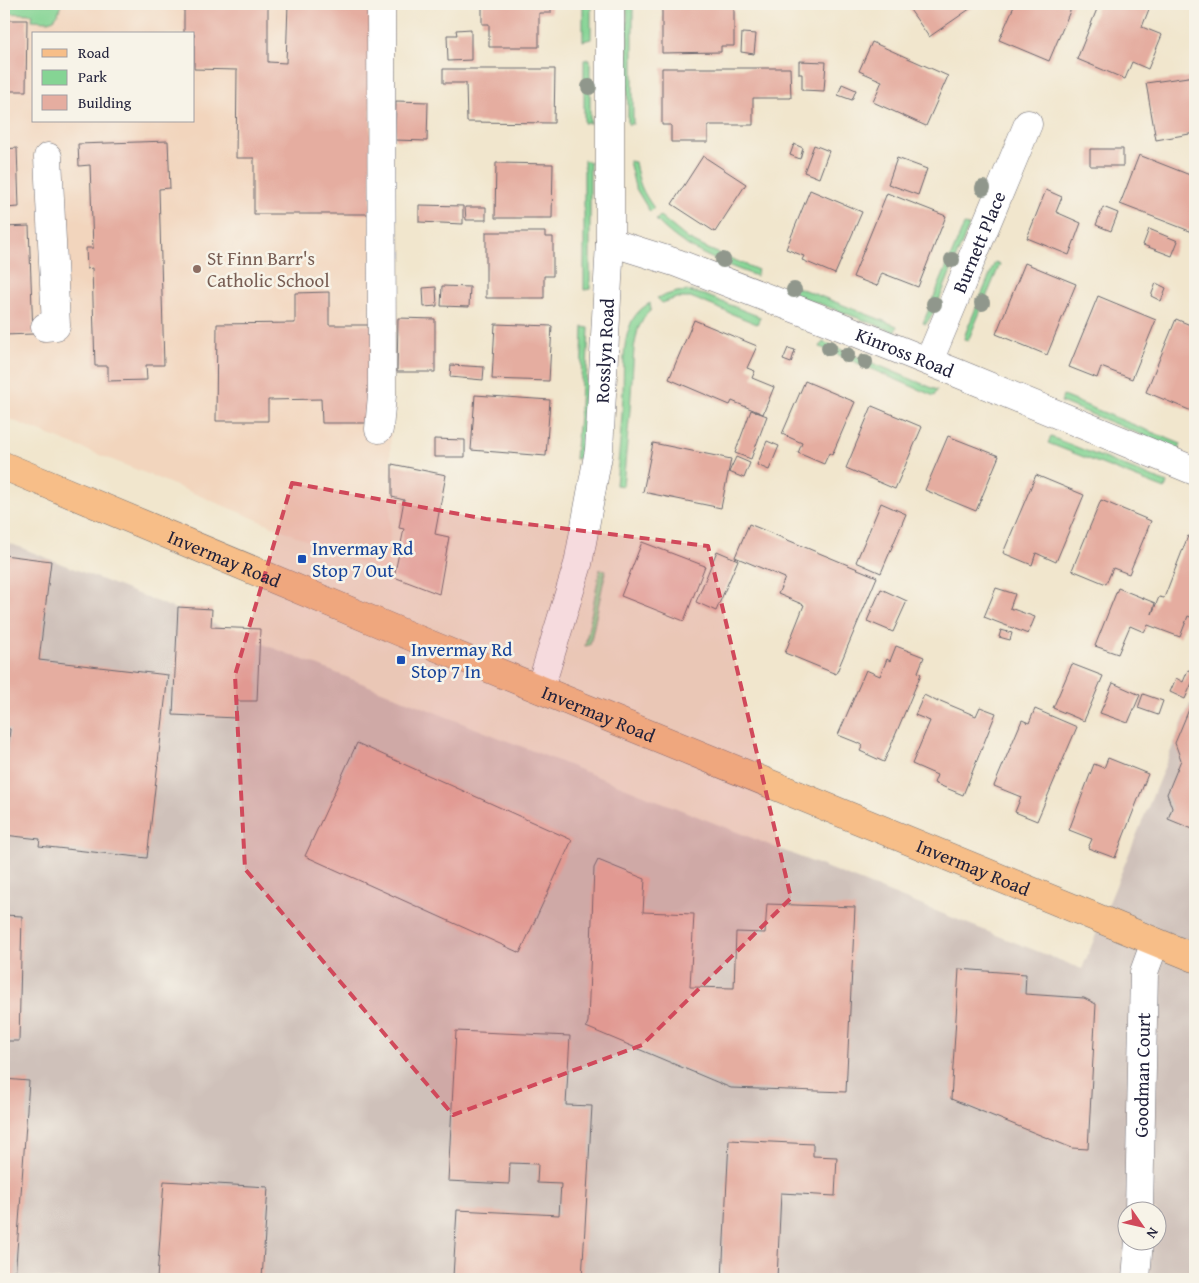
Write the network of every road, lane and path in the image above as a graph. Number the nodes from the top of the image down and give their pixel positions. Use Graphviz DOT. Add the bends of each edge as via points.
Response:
graph roads {
  1 [pos="380,4"];
  2 [pos="610,4"];
  3 [pos="1028,124"];
  4 [pos="48,157"];
  5 [pos="610,242"];
  6 [pos="45,327"];
  7 [pos="929,361"];
  8 [pos="379,429"];
  9 [pos="4,466"];
  10 [pos="1195,471"];
  11 [pos="540,689"];
  12 [pos="1155,942"];
  13 [pos="1195,958"];
  14 [pos="1139,1200"];
  15 [pos="1138,1250"];
  16 [pos="1136,1279"];
  1 -- 8 [label="street" via="382,395"];
  2 -- 5 [label="street, Rosslyn Road"];
  3 -- 7 [label="street, Burnett Place"];
  4 -- 6 [label="street" via="56,326"];
  5 -- 7 [label="street, Kinross Road" via="677,263"];
  5 -- 11 [label="street, Rosslyn Road" via="599,450 578,564"];
  7 -- 10 [label="street, Kinross Road"];
  9 -- 11 [label="main road, Invermay Road"];
  11 -- 12 [label="main road, Invermay Road"];
  12 -- 13 [label="main road, Invermay Road"];
  12 -- 14 [label="street, Goodman Court" via="1144,972"];
  15 -- 16 [label="street"];
}
